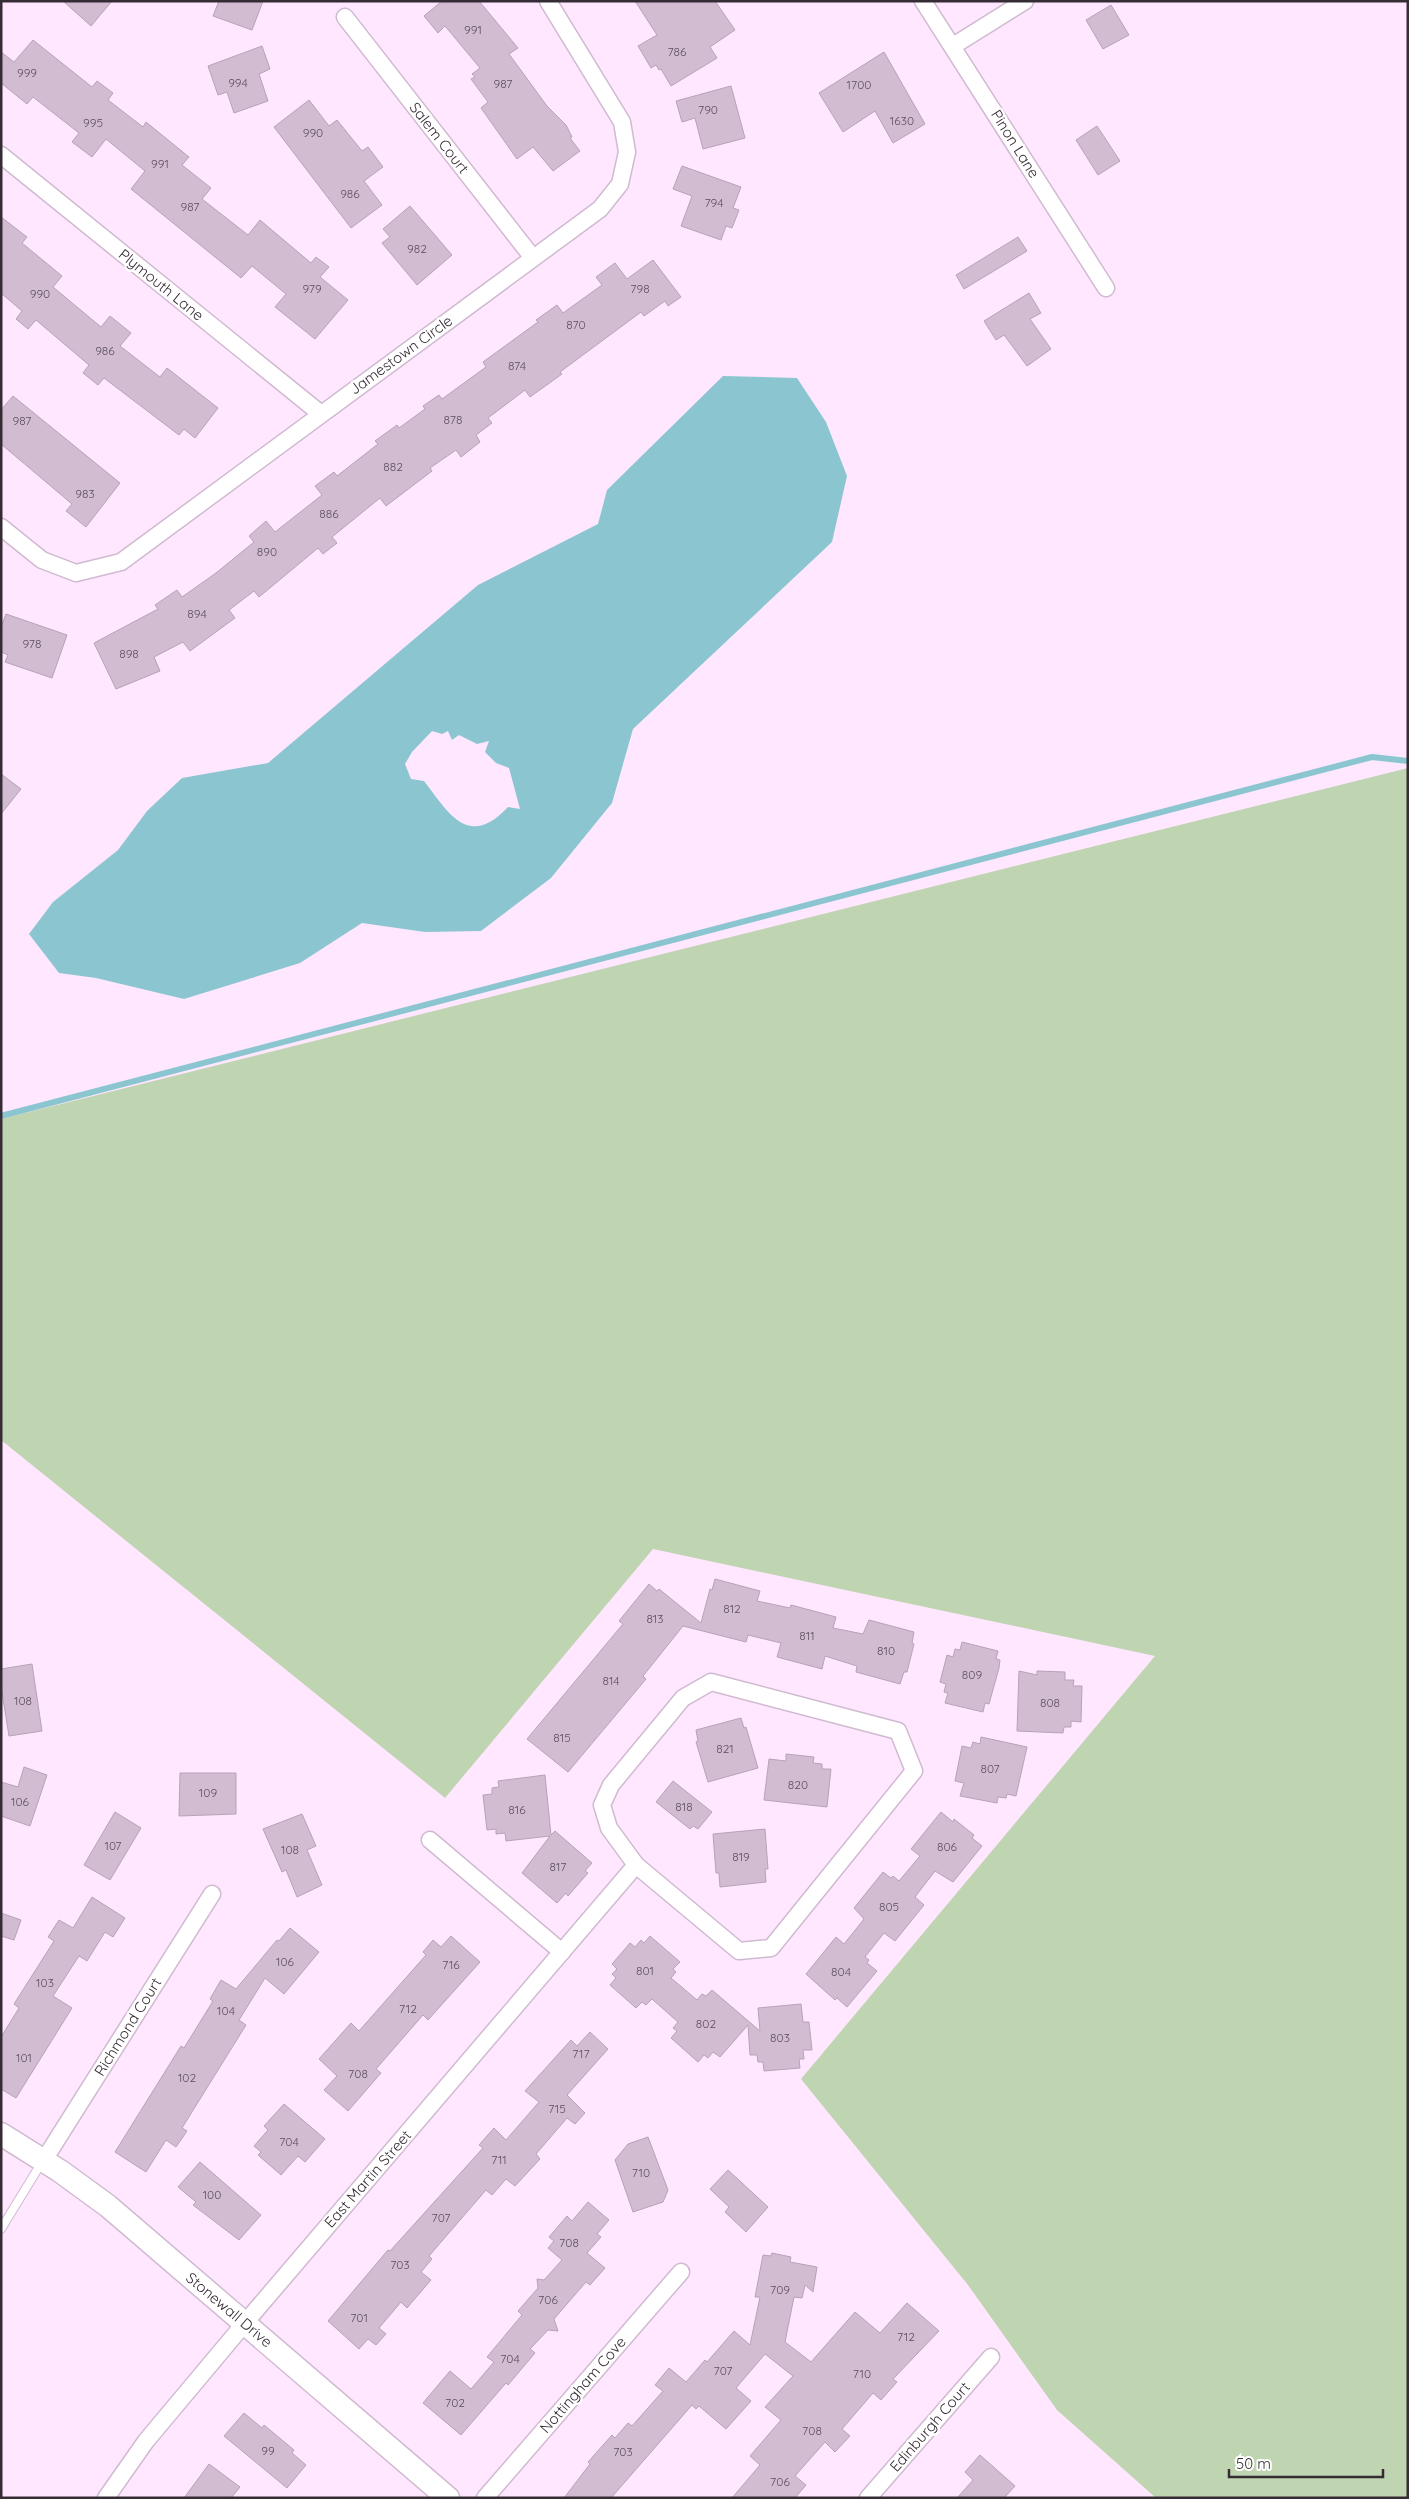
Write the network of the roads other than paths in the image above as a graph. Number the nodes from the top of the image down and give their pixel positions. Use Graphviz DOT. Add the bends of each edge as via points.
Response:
graph roads {
  1 [pos="548,1"];
  2 [pos="924,1"];
  3 [pos="1025,1"];
  4 [pos="345,17"];
  5 [pos="953,46"];
  6 [pos="1,155"];
  7 [pos="534,258"];
  8 [pos="1106,288"];
  9 [pos="321,414"];
  10 [pos="1,527"];
  11 [pos="430,1840"];
  12 [pos="636,1865"];
  13 [pos="212,1894"];
  14 [pos="562,1952"];
  15 [pos="1,2134"];
  16 [pos="44,2160"];
  17 [pos="1,2229"];
  18 [pos="681,2272"];
  19 [pos="244,2324"];
  20 [pos="991,2357"];
  21 [pos="106,2498"];
  22 [pos="448,2498"];
  23 [pos="485,2498"];
  24 [pos="868,2498"];
  1 -- 7 [label="street, Jamestown Circle" via="622,122 626,152 620,184 600,209"];
  2 -- 5 [label="street, Pinon Lane"];
  3 -- 5 [label="street"];
  4 -- 7 [label="street, Salem Court"];
  5 -- 8 [label="street, Pinon Lane"];
  6 -- 9 [label="street, Plymouth Lane"];
  7 -- 9 [label="street, Jamestown Circle"];
  9 -- 10 [label="street, Jamestown Circle" via="121,562 76,573 42,560"];
  11 -- 14 [label="street"];
  12 -- 12 [label="street" via="739,1951 771,1948 914,1771 898,1731 712,1682 684,1698 611,1785 602,1805 609,1828"];
  12 -- 14 [label="street, East Martin Street"];
  13 -- 16 [label="street, Richmond Court"];
  14 -- 19 [label="street, East Martin Street"];
  15 -- 16 [label="street, Stonewall Drive"];
  16 -- 17 [label="lane"];
  16 -- 19 [label="street, Stonewall Drive" via="108,2206"];
  18 -- 23 [label="street, Nottingham Cove"];
  19 -- 21 [label="street, East Martin Street" via="146,2442"];
  19 -- 22 [label="street, Stonewall Drive"];
  20 -- 24 [label="street, Edinburgh Court"];
}
